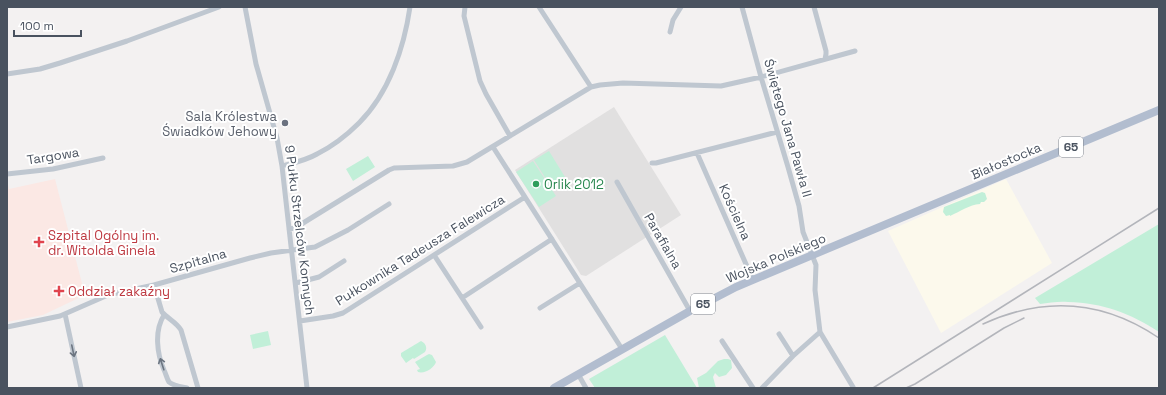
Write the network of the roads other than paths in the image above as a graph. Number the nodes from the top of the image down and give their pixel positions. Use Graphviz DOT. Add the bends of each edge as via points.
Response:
graph roads {
  1 [pos="219,7"];
  2 [pos="245,7"];
  3 [pos="410,7"];
  4 [pos="465,7"];
  5 [pos="539,7"];
  6 [pos="681,7"];
  7 [pos="742,7"];
  8 [pos="814,7"];
  9 [pos="670,32"];
  10 [pos="855,51"];
  11 [pos="825,58"];
  12 [pos="7,74"];
  13 [pos="761,77"];
  14 [pos="591,87"];
  15 [pos="1159,110"];
  16 [pos="777,132"];
  17 [pos="510,136"];
  18 [pos="494,147"];
  19 [pos="697,153"];
  20 [pos="103,158"];
  21 [pos="652,163"];
  22 [pos="282,166"];
  23 [pos="7,174"];
  24 [pos="617,182"];
  25 [pos="526,197"];
  26 [pos="389,204"];
  27 [pos="884,225"];
  28 [pos="289,229"];
  29 [pos="552,239"];
  30 [pos="292,251"];
  31 [pos="434,255"];
  32 [pos="813,255"];
  33 [pos="344,261"];
  34 [pos="753,280"];
  35 [pos="296,283"];
  36 [pos="580,283"];
  37 [pos="154,285"];
  38 [pos="462,298"];
  39 [pos="540,308"];
  40 [pos="690,310"];
  41 [pos="65,314"];
  42 [pos="164,314"];
  43 [pos="300,320"];
  44 [pos="7,327"];
  45 [pos="481,327"];
  46 [pos="820,332"];
  47 [pos="779,334"];
  48 [pos="722,341"];
  49 [pos="622,350"];
  50 [pos="793,356"];
  51 [pos="578,374"];
  52 [pos="853,387"];
  53 [pos="81,388"];
  54 [pos="187,388"];
  55 [pos="198,388"];
  56 [pos="307,388"];
  57 [pos="554,388"];
  58 [pos="586,388"];
  59 [pos="752,388"];
  60 [pos="762,388"];
  1 -- 12 [label="street" via="60,63"];
  2 -- 22 [label="street, 9 Pułku Strzelców Konnych" via="256,64 277,138"];
  3 -- 22 [label="street" via="394,68 378,98 363,118 317,154"];
  4 -- 17 [label="street" via="464,16 480,81"];
  5 -- 14 [label="street"];
  6 -- 9 [label="street" via="673,20"];
  7 -- 13 [label="street, Świętego Jana Pawła II"];
  8 -- 11 [label="street" via="826,50"];
  10 -- 11 [label="street"];
  11 -- 13 [label="street"];
  13 -- 14 [label="street" via="721,86 623,83"];
  13 -- 16 [label="street, Świętego Jana Pawła II"];
  14 -- 17 [label="street"];
  15 -- 27 [label="main road, Białostocka / 65"];
  16 -- 19 [label="street"];
  16 -- 32 [label="street, Świętego Jana Pawła II" via="804,232"];
  17 -- 18 [label="street"];
  18 -- 25 [label="street"];
  18 -- 28 [label="street" via="458,166 389,170 296,228"];
  19 -- 21 [label="street"];
  19 -- 34 [label="street, Kościelna"];
  20 -- 23 [label="street, Targowa" via="53,169"];
  22 -- 28 [label="street, 9 Pułku Strzelców Konnych"];
  24 -- 40 [label="street, Parafialna"];
  25 -- 29 [label="street"];
  25 -- 31 [label="street, Pułkownika Tadeusza Falewicza"];
  26 -- 30 [label="street, Szpitalna" via="318,246"];
  27 -- 32 [label="main road, Wojska Polskiego / 65"];
  28 -- 30 [label="street, 9 Pułku Strzelców Konnych"];
  29 -- 36 [label="street"];
  29 -- 38 [label="street"];
  30 -- 35 [label="street, 9 Pułku Strzelców Konnych"];
  30 -- 37 [label="street, Szpitalna" via="260,255"];
  31 -- 38 [label="street"];
  31 -- 43 [label="street, Pułkownika Tadeusza Falewicza" via="343,313"];
  32 -- 34 [label="main road, Wojska Polskiego / 65"];
  32 -- 46 [label="street, Świętego Jana Pawła II"];
  33 -- 35 [label="street" via="315,279"];
  34 -- 40 [label="main road, Wojska Polskiego / 65"];
  35 -- 43 [label="street, 9 Pułku Strzelców Konnych"];
  36 -- 39 [label="street"];
  36 -- 49 [label="street"];
  37 -- 41 [label="street, Szpitalna" via="108,295"];
  37 -- 42 [label="street"];
  38 -- 45 [label="street"];
  40 -- 49 [label="main road, Wojska Polskiego / 65"];
  41 -- 44 [label="street, Szpitalna"];
  41 -- 53 [label="street, one-way"];
  54 -- 42 [label="street, one-way" via="170,383 161,362 158,336"];
  42 -- 55 [label="street" via="181,330"];
  43 -- 56 [label="street, 9 Pułku Strzelców Konnych"];
  46 -- 50 [label="street"];
  46 -- 52 [label="street"];
  47 -- 50 [label="street"];
  48 -- 59 [label="street"];
  49 -- 51 [label="main road, Wojska Polskiego / 65"];
  50 -- 60 [label="street"];
  51 -- 57 [label="main road, Wojska Polskiego / 65"];
  51 -- 58 [label="street"];
}
